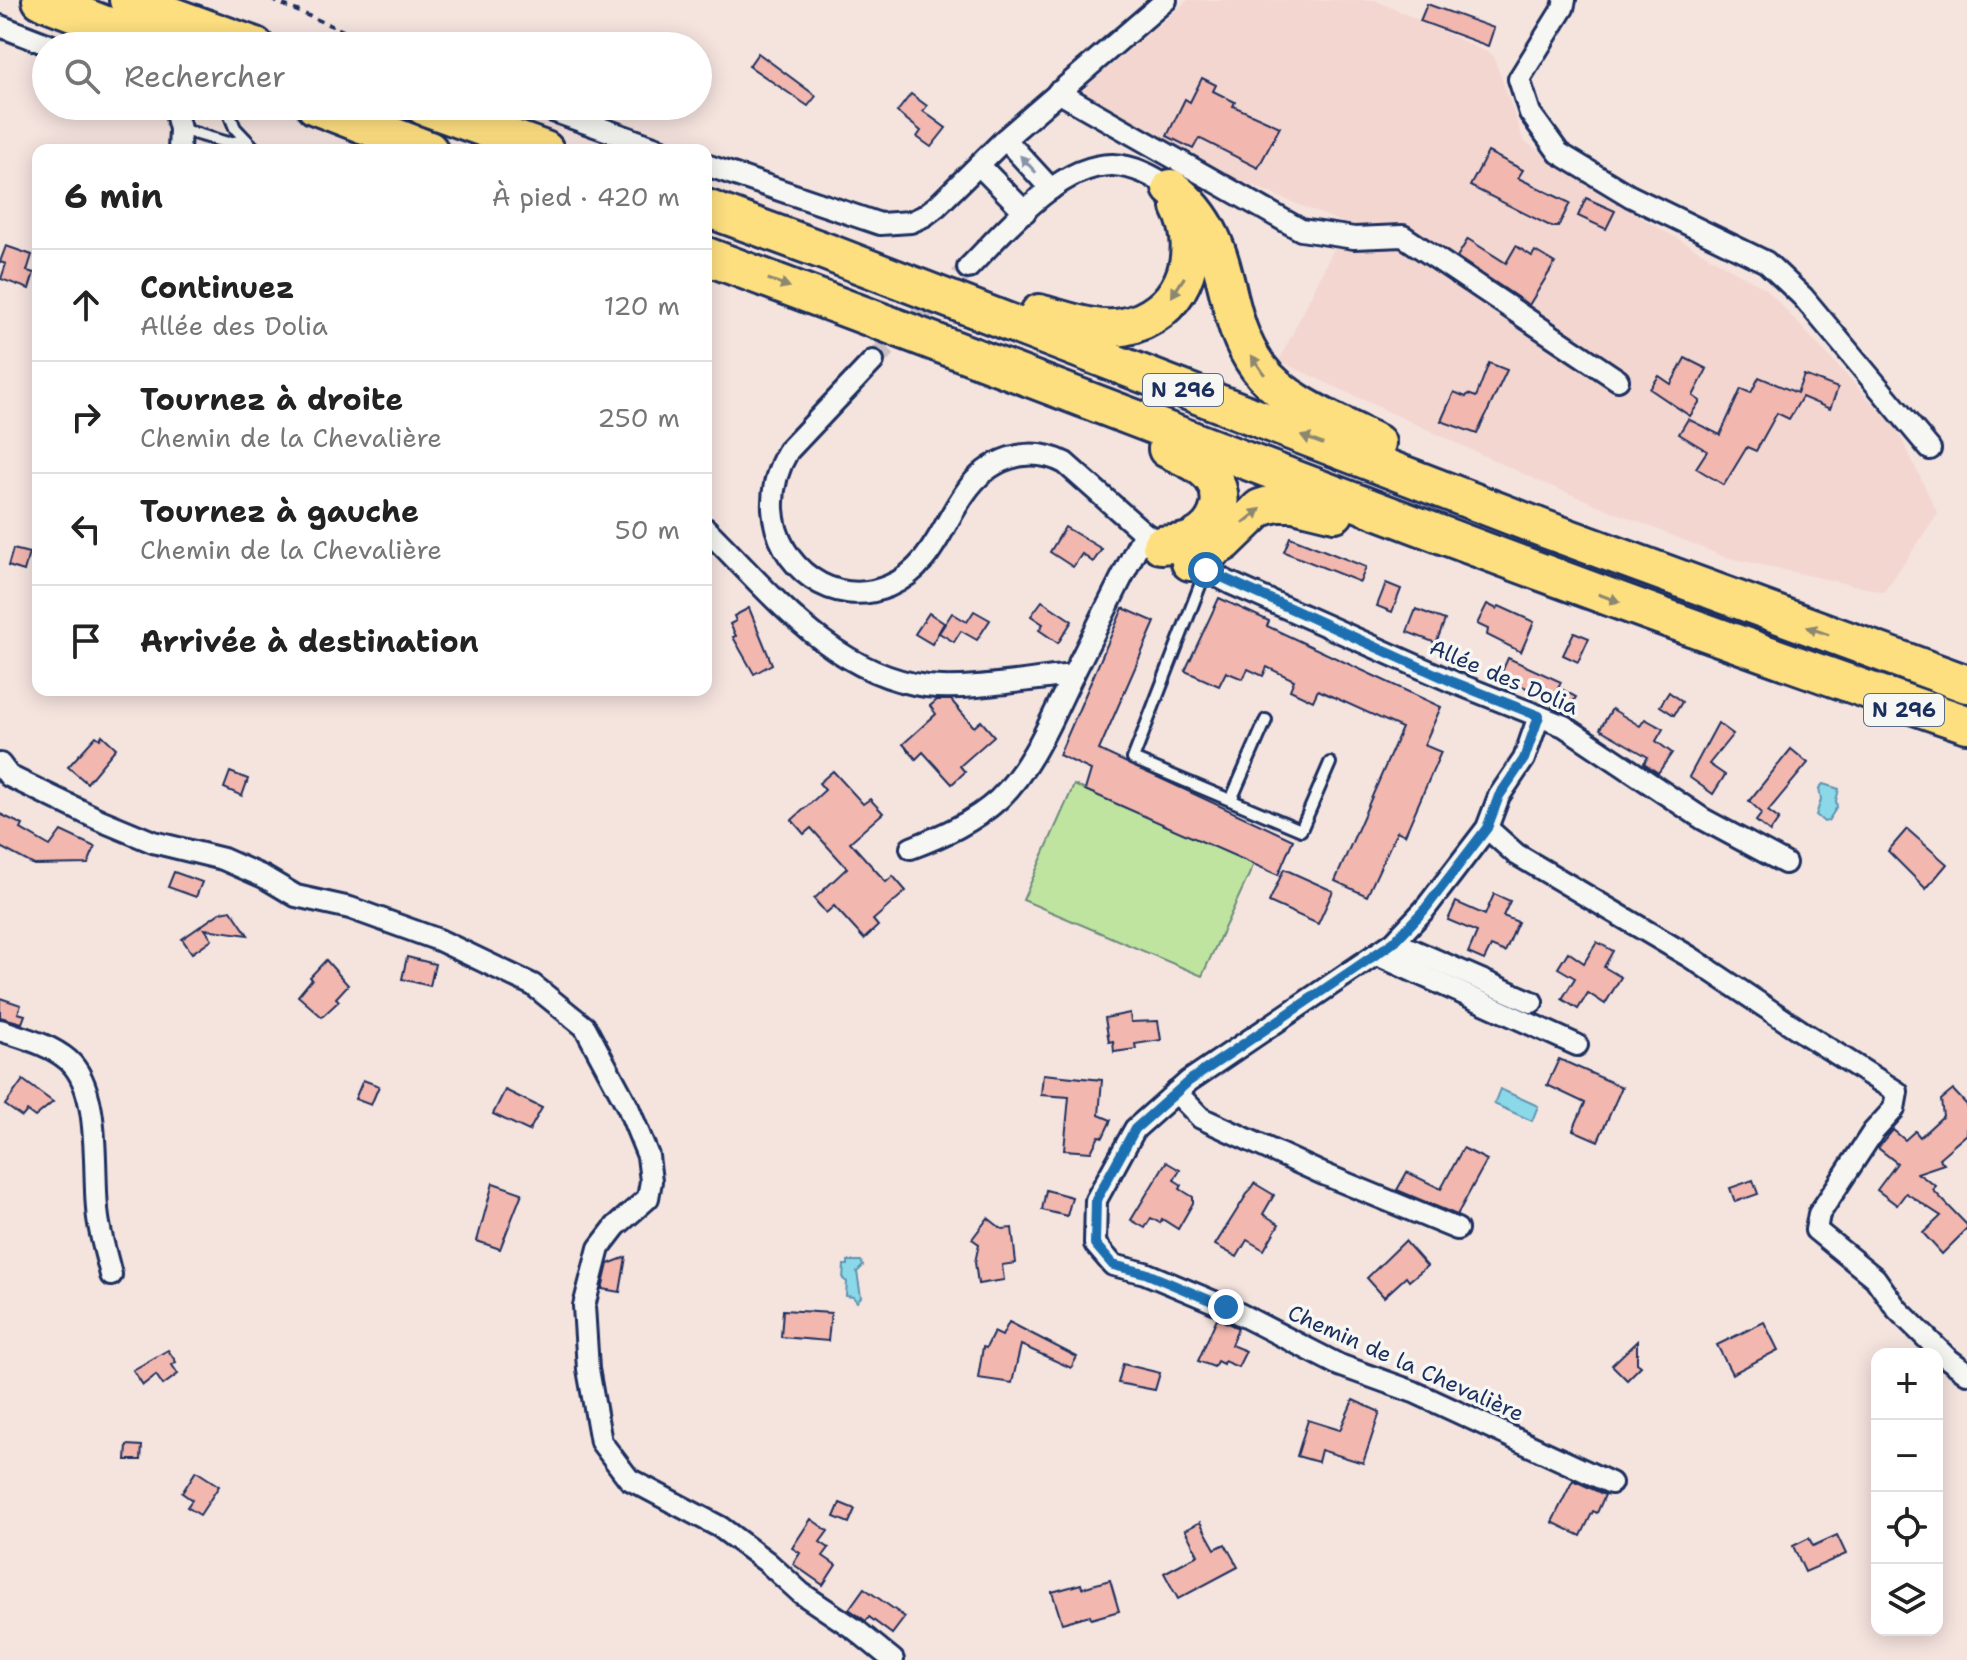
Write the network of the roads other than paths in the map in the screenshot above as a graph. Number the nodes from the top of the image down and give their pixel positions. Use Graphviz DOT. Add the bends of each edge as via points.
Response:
graph roads {
  1 [pos="128,0"];
  2 [pos="1166,0"];
  3 [pos="1565,0"];
  4 [pos="53,5"];
  5 [pos="0,26"];
  6 [pos="102,32"];
  7 [pos="123,32"];
  8 [pos="216,32"];
  9 [pos="32,38"];
  10 [pos="1058,92"];
  11 [pos="178,120"];
  12 [pos="232,120"];
  13 [pos="351,120"];
  14 [pos="462,120"];
  15 [pos="578,120"];
  16 [pos="180,129"];
  17 [pos="1005,139"];
  18 [pos="246,140"];
  19 [pos="179,144"];
  20 [pos="250,144"];
  21 [pos="413,144"];
  22 [pos="528,144"];
  23 [pos="645,144"];
  24 [pos="979,165"];
  25 [pos="712,167"];
  26 [pos="1171,188"];
  27 [pos="1051,189"];
  28 [pos="712,210"];
  29 [pos="1025,212"];
  30 [pos="824,251"];
  31 [pos="712,258"];
  32 [pos="968,268"];
  33 [pos="873,361"];
  34 [pos="990,361"];
  35 [pos="1618,380"];
  36 [pos="1930,449"];
  37 [pos="1542,528"];
  38 [pos="712,535"];
  39 [pos="1175,553"];
  40 [pos="1535,572"];
  41 [pos="1891,658"];
  42 [pos="1073,675"];
  43 [pos="1840,681"];
  44 [pos="1967,684"];
  45 [pos="1967,692"];
  46 [pos="1539,716"];
  47 [pos="1266,720"];
  48 [pos="1967,724"];
  49 [pos="1967,739"];
  50 [pos="1330,763"];
  51 [pos="0,764"];
  52 [pos="1231,800"];
  53 [pos="1487,828"];
  54 [pos="911,848"];
  55 [pos="1785,863"];
  56 [pos="1394,942"];
  57 [pos="1377,955"];
  58 [pos="1532,1002"];
  59 [pos="0,1030"];
  60 [pos="1577,1045"];
  61 [pos="1176,1092"];
  62 [pos="1457,1229"];
  63 [pos="111,1275"];
  64 [pos="1967,1373"];
  65 [pos="1611,1483"];
  66 [pos="893,1660"];
  1 -- 8 [label="highway"];
  2 -- 10 [label="street"];
  3 -- 36 [label="street" via="1519,79 1530,113 1559,153 1630,196 1766,262 1803,297"];
  4 -- 6 [label="lane"];
  4 -- 7 [label="highway"];
  5 -- 9 [label="street"];
  10 -- 17 [label="street"];
  10 -- 35 [label="street" via="1301,230 1354,238 1403,236"];
  11 -- 16 [label="street"];
  12 -- 18 [label="lane"];
  13 -- 21 [label="highway"];
  14 -- 22 [label="highway"];
  15 -- 23 [label="street"];
  16 -- 18 [label="lane" via="228,143"];
  16 -- 19 [label="street"];
  17 -- 24 [label="street"];
  27 -- 17 [label="street, one-way"];
  18 -- 20 [label="lane"];
  24 -- 25 [label="street" via="924,216 894,224 880,224"];
  24 -- 29 [label="street"];
  26 -- 27 [label="street" via="1149,174 1113,165 1093,167"];
  26 -- 30 [label="highway, N 296, one-way" via="1190,233 1189,269 1158,311 1124,327 1069,321"];
  37 -- 26 [label="highway, one-way" via="1322,415 1271,382 1257,367 1242,335 1205,223"];
  27 -- 29 [label="street"];
  28 -- 30 [label="highway, N 296"];
  29 -- 32 [label="street"];
  37 -- 30 [label="highway, N 296, one-way"];
  31 -- 34 [label="highway, N 296, one-way"];
  33 -- 39 [label="street, Allée des Dolia" via="794,444 780,466 773,511 779,536 791,560 819,585 865,593 909,574 934,548 964,493 982,473 1021,454 1052,456 1065,463"];
  34 -- 39 [label="highway" via="1206,471 1220,492 1220,507 1213,523"];
  34 -- 40 [label="highway, N 296"];
  41 -- 37 [label="highway, N 296, one-way"];
  38 -- 42 [label="street" via="811,633 870,670 947,687"];
  39 -- 40 [label="highway, one-way" via="1225,542 1260,508 1294,503"];
  39 -- 42 [label="street"];
  39 -- 46 [label="street, Allée des Dolia" via="1453,682"];
  39 -- 52 [label="lane" via="1133,759"];
  40 -- 43 [label="highway, N 296, one-way"];
  41 -- 44 [label="highway, N 296"];
  41 -- 45 [label="highway"];
  42 -- 54 [label="street" via="1014,782 978,815"];
  43 -- 48 [label="highway"];
  43 -- 49 [label="highway, N 296"];
  46 -- 53 [label="street, Chemin de la Chevalière" via="1524,759 1499,796"];
  46 -- 55 [label="street, Allée des Dolia" via="1564,726 1703,819"];
  47 -- 52 [label="lane"];
  50 -- 52 [label="lane" via="1301,830"];
  51 -- 66 [label="street" via="9,776 153,842 223,859 296,896 350,908 439,940 533,985 585,1027 628,1107 648,1156 651,1181 648,1198 599,1248 584,1306 601,1442 629,1479 720,1527"];
  53 -- 56 [label="street, Chemin de la Chevalière"];
  53 -- 64 [label="street" via="1516,854 1690,957 1897,1092 1894,1109 1819,1214 1816,1230 1875,1278 1897,1309"];
  56 -- 57 [label="street, Chemin de la Chevalière"];
  56 -- 58 [label="street"];
  57 -- 60 [label="street"];
  57 -- 61 [label="street, Chemin de la Chevalière"];
  59 -- 63 [label="street" via="51,1049 70,1061 85,1082 97,1212"];
  61 -- 62 [label="street" via="1201,1118"];
  61 -- 65 [label="street, Chemin de la Chevalière" via="1135,1129 1096,1200 1095,1244 1113,1265 1226,1307 1339,1365 1414,1392"];
}
